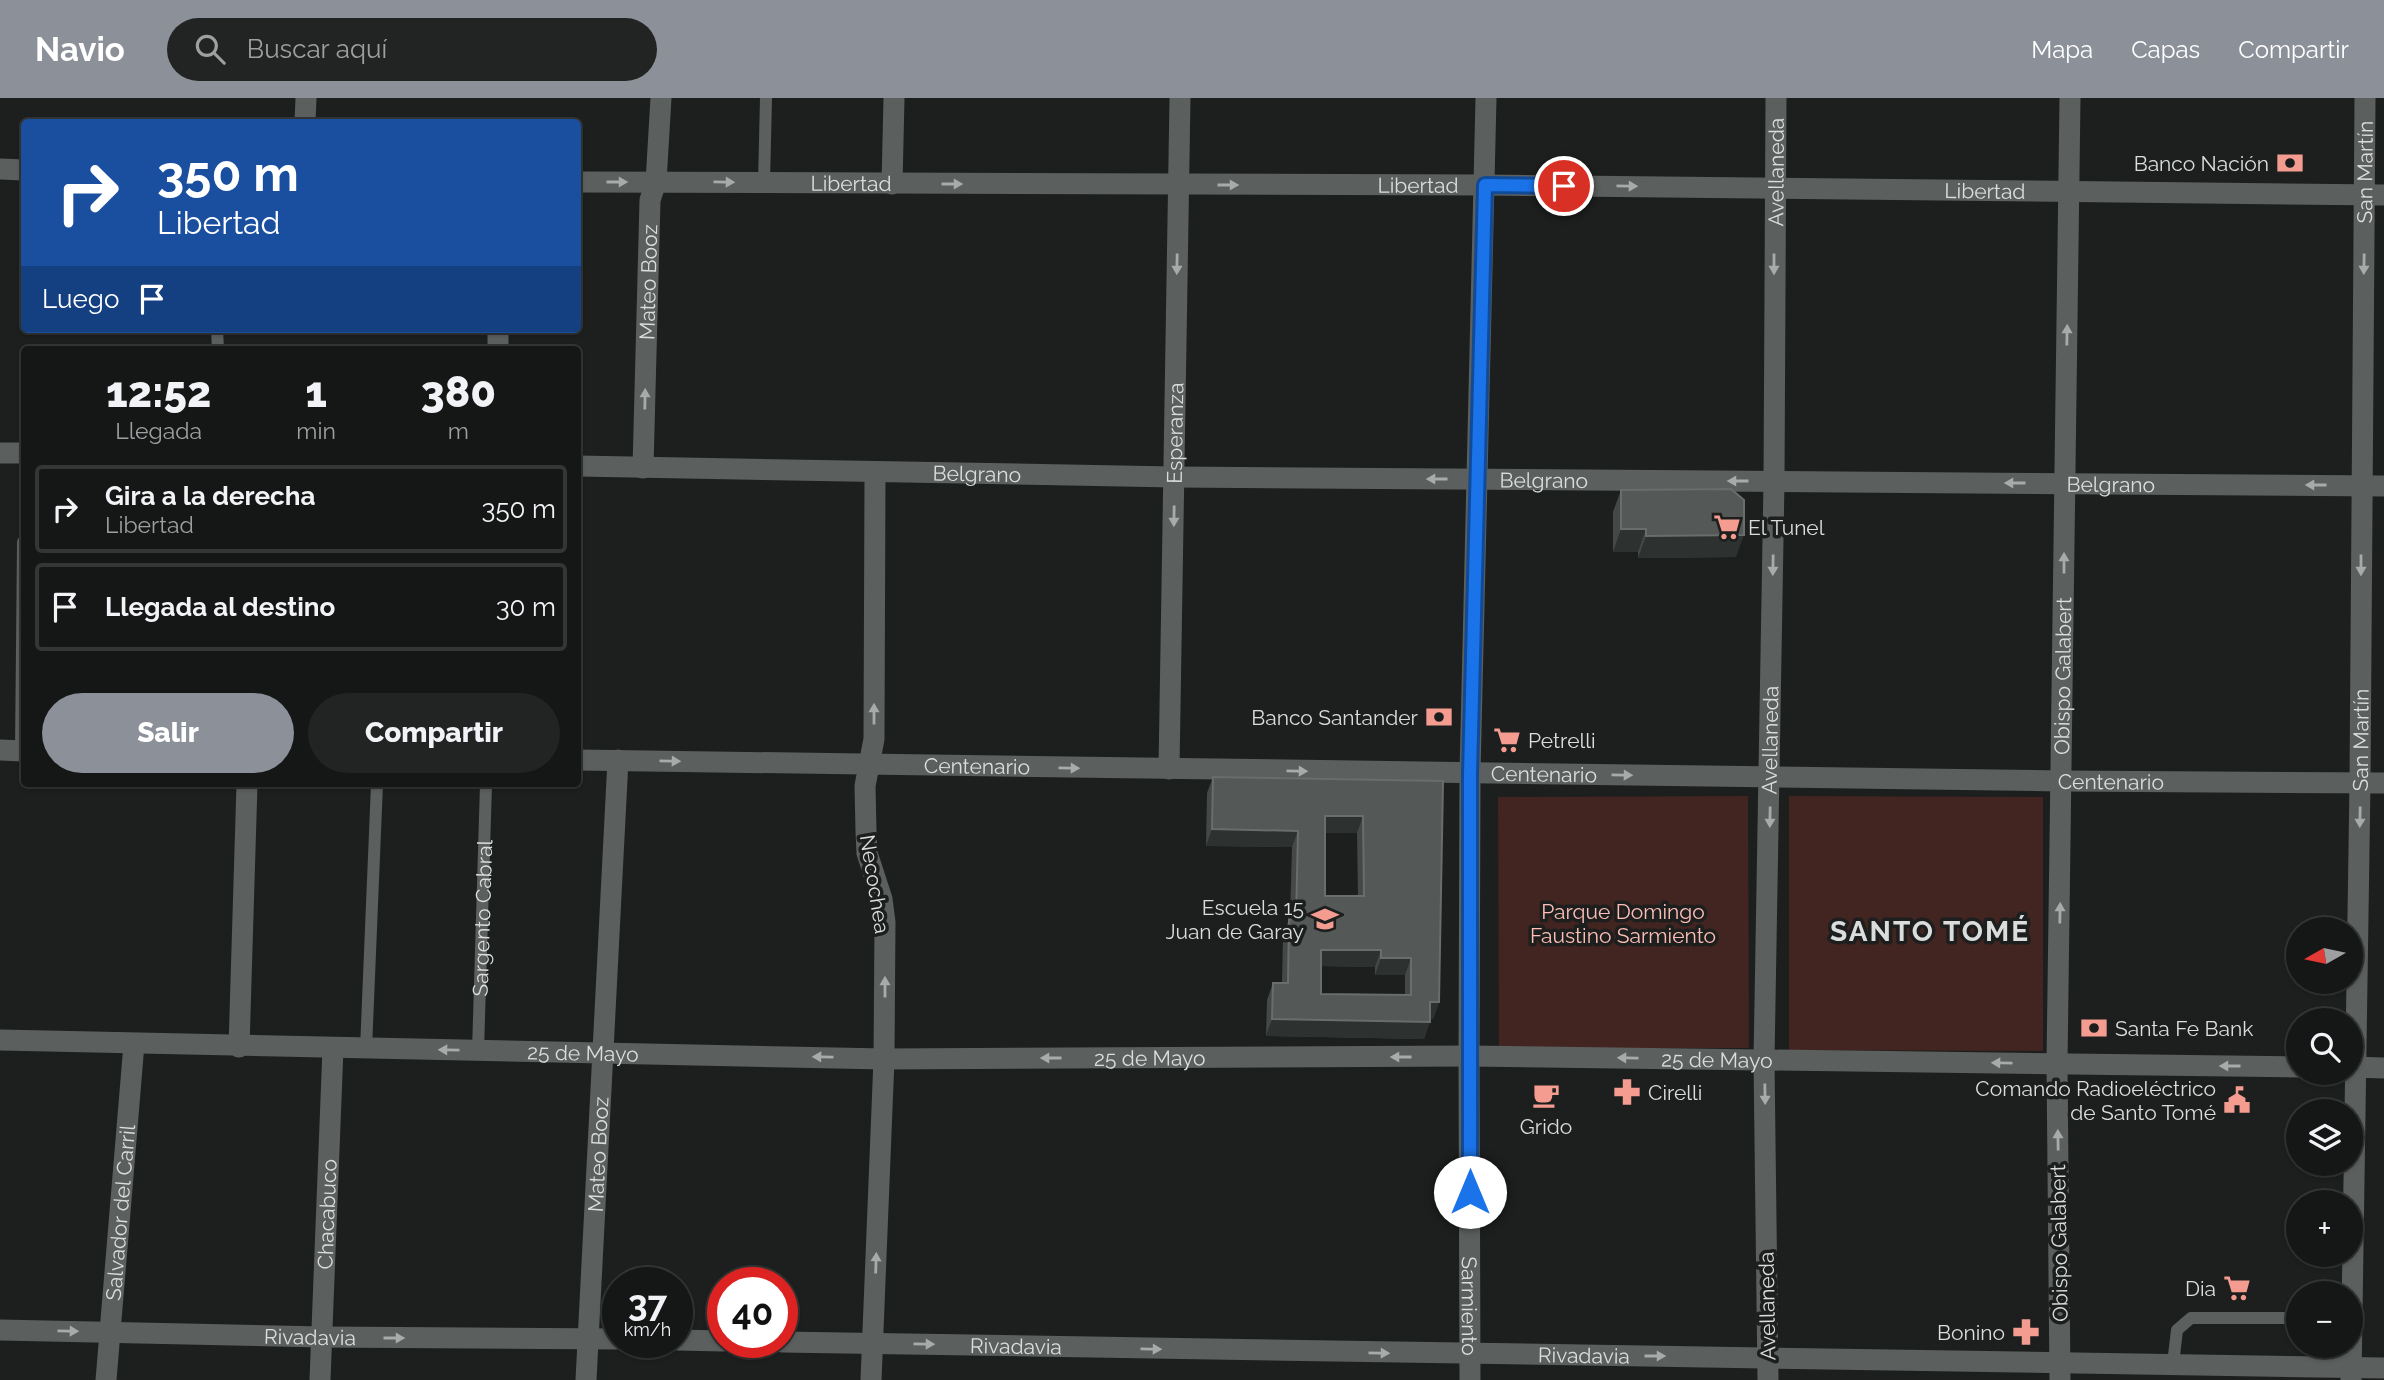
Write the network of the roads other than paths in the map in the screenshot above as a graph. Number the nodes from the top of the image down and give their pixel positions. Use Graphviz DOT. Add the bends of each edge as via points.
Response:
graph roads {
  1 [pos="306,98"];
  2 [pos="661,98"];
  3 [pos="766,98"];
  4 [pos="894,98"];
  5 [pos="1180,98"];
  6 [pos="1486,98"];
  7 [pos="1776,98"];
  8 [pos="2070,98"];
  9 [pos="2365,98"];
  10 [pos="305,119"];
  11 [pos="0,169"];
  12 [pos="21,170"];
  13 [pos="581,182"];
  14 [pos="656,182"];
  15 [pos="764,183"];
  16 [pos="892,184"];
  17 [pos="1178,185"];
  18 [pos="1485,185"];
  19 [pos="1774,188"];
  20 [pos="2069,191"];
  21 [pos="2374,195"];
  22 [pos="0,453"];
  23 [pos="21,453"];
  24 [pos="581,466"];
  25 [pos="643,468"];
  26 [pos="875,473"];
  27 [pos="1174,477"];
  28 [pos="1479,479"];
  29 [pos="1774,481"];
  30 [pos="2065,483"];
  31 [pos="2361,485"];
  32 [pos="2384,486"];
  33 [pos="21,594"];
  34 [pos="15,750"];
  35 [pos="581,760"];
  36 [pos="618,760"];
  37 [pos="870,764"];
  38 [pos="1170,769"];
  39 [pos="1470,774"];
  40 [pos="1770,777"];
  41 [pos="2063,781"];
  42 [pos="2360,782"];
  43 [pos="2384,783"];
  44 [pos="247,787"];
  45 [pos="377,787"];
  46 [pos="485,787"];
  47 [pos="2354,1008"];
  48 [pos="0,1040"];
  49 [pos="134,1044"];
  50 [pos="239,1047"];
  51 [pos="333,1048"];
  52 [pos="366,1049"];
  53 [pos="478,1051"];
  54 [pos="604,1053"];
  55 [pos="1469,1056"];
  56 [pos="884,1059"];
  57 [pos="1764,1060"];
  58 [pos="2057,1064"];
  59 [pos="2286,1066"];
  60 [pos="2363,1067"];
  61 [pos="2384,1068"];
  62 [pos="2353,1085"];
  63 [pos="2286,1318"];
  64 [pos="0,1330"];
  65 [pos="110,1332"];
  66 [pos="322,1337"];
  67 [pos="589,1338"];
  68 [pos="602,1338"];
  69 [pos="798,1342"];
  70 [pos="873,1343"];
  71 [pos="1470,1355"];
  72 [pos="1768,1357"];
  73 [pos="2173,1364"];
  74 [pos="2384,1368"];
  75 [pos="2060,1371"];
  76 [pos="2351,1374"];
  77 [pos="107,1380"];
  78 [pos="320,1380"];
  79 [pos="586,1380"];
  80 [pos="871,1380"];
  81 [pos="1470,1380"];
  82 [pos="1768,1380"];
  1 -- 10 [label="street"];
  2 -- 14 [label="street, Mateo Booz"];
  3 -- 15 [label="lane"];
  4 -- 16 [label="street"];
  5 -- 17 [label="street, Esperanza"];
  6 -- 18 [label="street, Sarmiento"];
  7 -- 19 [label="street, Avellaneda"];
  8 -- 20 [label="street, Obispo Galabert"];
  9 -- 21 [label="street, San Martín"];
  11 -- 12 [label="street"];
  13 -- 14 [label="street, Libertad, one-way"];
  14 -- 15 [label="street, Libertad, one-way"];
  25 -- 14 [label="street, Mateo Booz, one-way" via="650,200"];
  15 -- 16 [label="street, Libertad"];
  16 -- 17 [label="street, Libertad, one-way"];
  17 -- 18 [label="street, Libertad, one-way"];
  17 -- 27 [label="street, Esperanza, one-way"];
  18 -- 19 [label="street, Libertad, one-way"];
  18 -- 28 [label="street, Sarmiento"];
  19 -- 20 [label="street, Libertad"];
  19 -- 29 [label="street, Avellaneda, one-way"];
  20 -- 21 [label="street, Libertad"];
  30 -- 20 [label="street, Obispo Galabert, one-way"];
  21 -- 31 [label="street, San Martín, one-way"];
  22 -- 23 [label="street"];
  24 -- 25 [label="street, Belgrano"];
  25 -- 26 [label="street, Belgrano"];
  26 -- 27 [label="street, Belgrano"];
  37 -- 26 [label="street, Necochea, one-way" via="874,738"];
  28 -- 27 [label="street, Belgrano, one-way"];
  27 -- 38 [label="street, Esperanza, one-way"];
  29 -- 28 [label="street, Belgrano, one-way"];
  28 -- 39 [label="street, Sarmiento"];
  30 -- 29 [label="street, Belgrano, one-way"];
  29 -- 40 [label="street, Avellaneda, one-way"];
  31 -- 30 [label="street, Belgrano, one-way"];
  41 -- 30 [label="street, Obispo Galabert, one-way"];
  31 -- 32 [label="street, Belgrano"];
  31 -- 42 [label="street, San Martín, one-way"];
  33 -- 34 [label="lane"];
  35 -- 36 [label="street, Centenario"];
  36 -- 37 [label="street, Centenario, one-way"];
  36 -- 54 [label="street, Mateo Booz"];
  37 -- 38 [label="street, Centenario, one-way"];
  56 -- 37 [label="street, Necochea, one-way" via="885,922 867,853 865,786"];
  38 -- 39 [label="street, Centenario, one-way"];
  39 -- 40 [label="street, Centenario, one-way"];
  39 -- 55 [label="street, Sarmiento"];
  40 -- 41 [label="street, Centenario"];
  40 -- 57 [label="street, Avellaneda, one-way"];
  41 -- 42 [label="street, Centenario"];
  58 -- 41 [label="street, Obispo Galabert, one-way"];
  42 -- 43 [label="street, Centenario"];
  42 -- 47 [label="street, San Martín, one-way"];
  44 -- 50 [label="street"];
  45 -- 52 [label="lane"];
  46 -- 53 [label="lane, Sargento Cabral"];
  48 -- 49 [label="street, 25 de Mayo"];
  49 -- 50 [label="street, 25 de Mayo"];
  49 -- 65 [label="street, Salvador del Carril"];
  50 -- 51 [label="street, 25 de Mayo"];
  51 -- 52 [label="street, 25 de Mayo"];
  51 -- 66 [label="street, Chacabuco"];
  53 -- 52 [label="street, 25 de Mayo, one-way"];
  53 -- 54 [label="street, 25 de Mayo"];
  56 -- 54 [label="street, 25 de Mayo, one-way"];
  54 -- 67 [label="street, Mateo Booz"];
  55 -- 56 [label="street, 25 de Mayo, one-way"];
  57 -- 55 [label="street, 25 de Mayo, one-way"];
  55 -- 71 [label="street, Sarmiento"];
  70 -- 56 [label="street, Necochea, one-way"];
  58 -- 57 [label="street, 25 de Mayo, one-way"];
  57 -- 72 [label="street, Avellaneda, one-way"];
  59 -- 58 [label="street, 25 de Mayo, one-way"];
  75 -- 58 [label="street, Obispo Galabert, one-way"];
  60 -- 61 [label="street"];
  62 -- 76 [label="street, San Martín"];
  63 -- 73 [label="lane" via="2191,1318 2177,1330"];
  64 -- 65 [label="street, Rivadavia, one-way"];
  65 -- 66 [label="street, Rivadavia"];
  65 -- 77 [label="street, Salvador del Carril"];
  66 -- 67 [label="street, Rivadavia, one-way"];
  66 -- 78 [label="street, Chacabuco"];
  67 -- 68 [label="street, Rivadavia"];
  67 -- 79 [label="street, Mateo Booz"];
  69 -- 70 [label="street, Rivadavia"];
  70 -- 71 [label="street, Rivadavia, one-way"];
  70 -- 80 [label="street, Necochea"];
  71 -- 72 [label="street, Rivadavia, one-way"];
  71 -- 81 [label="street, Sarmiento"];
  72 -- 75 [label="street, Rivadavia"];
  72 -- 82 [label="street, Avellaneda"];
  73 -- 75 [label="street, Rivadavia"];
  73 -- 76 [label="street, Rivadavia"];
  74 -- 76 [label="street, Rivadavia"];
}
